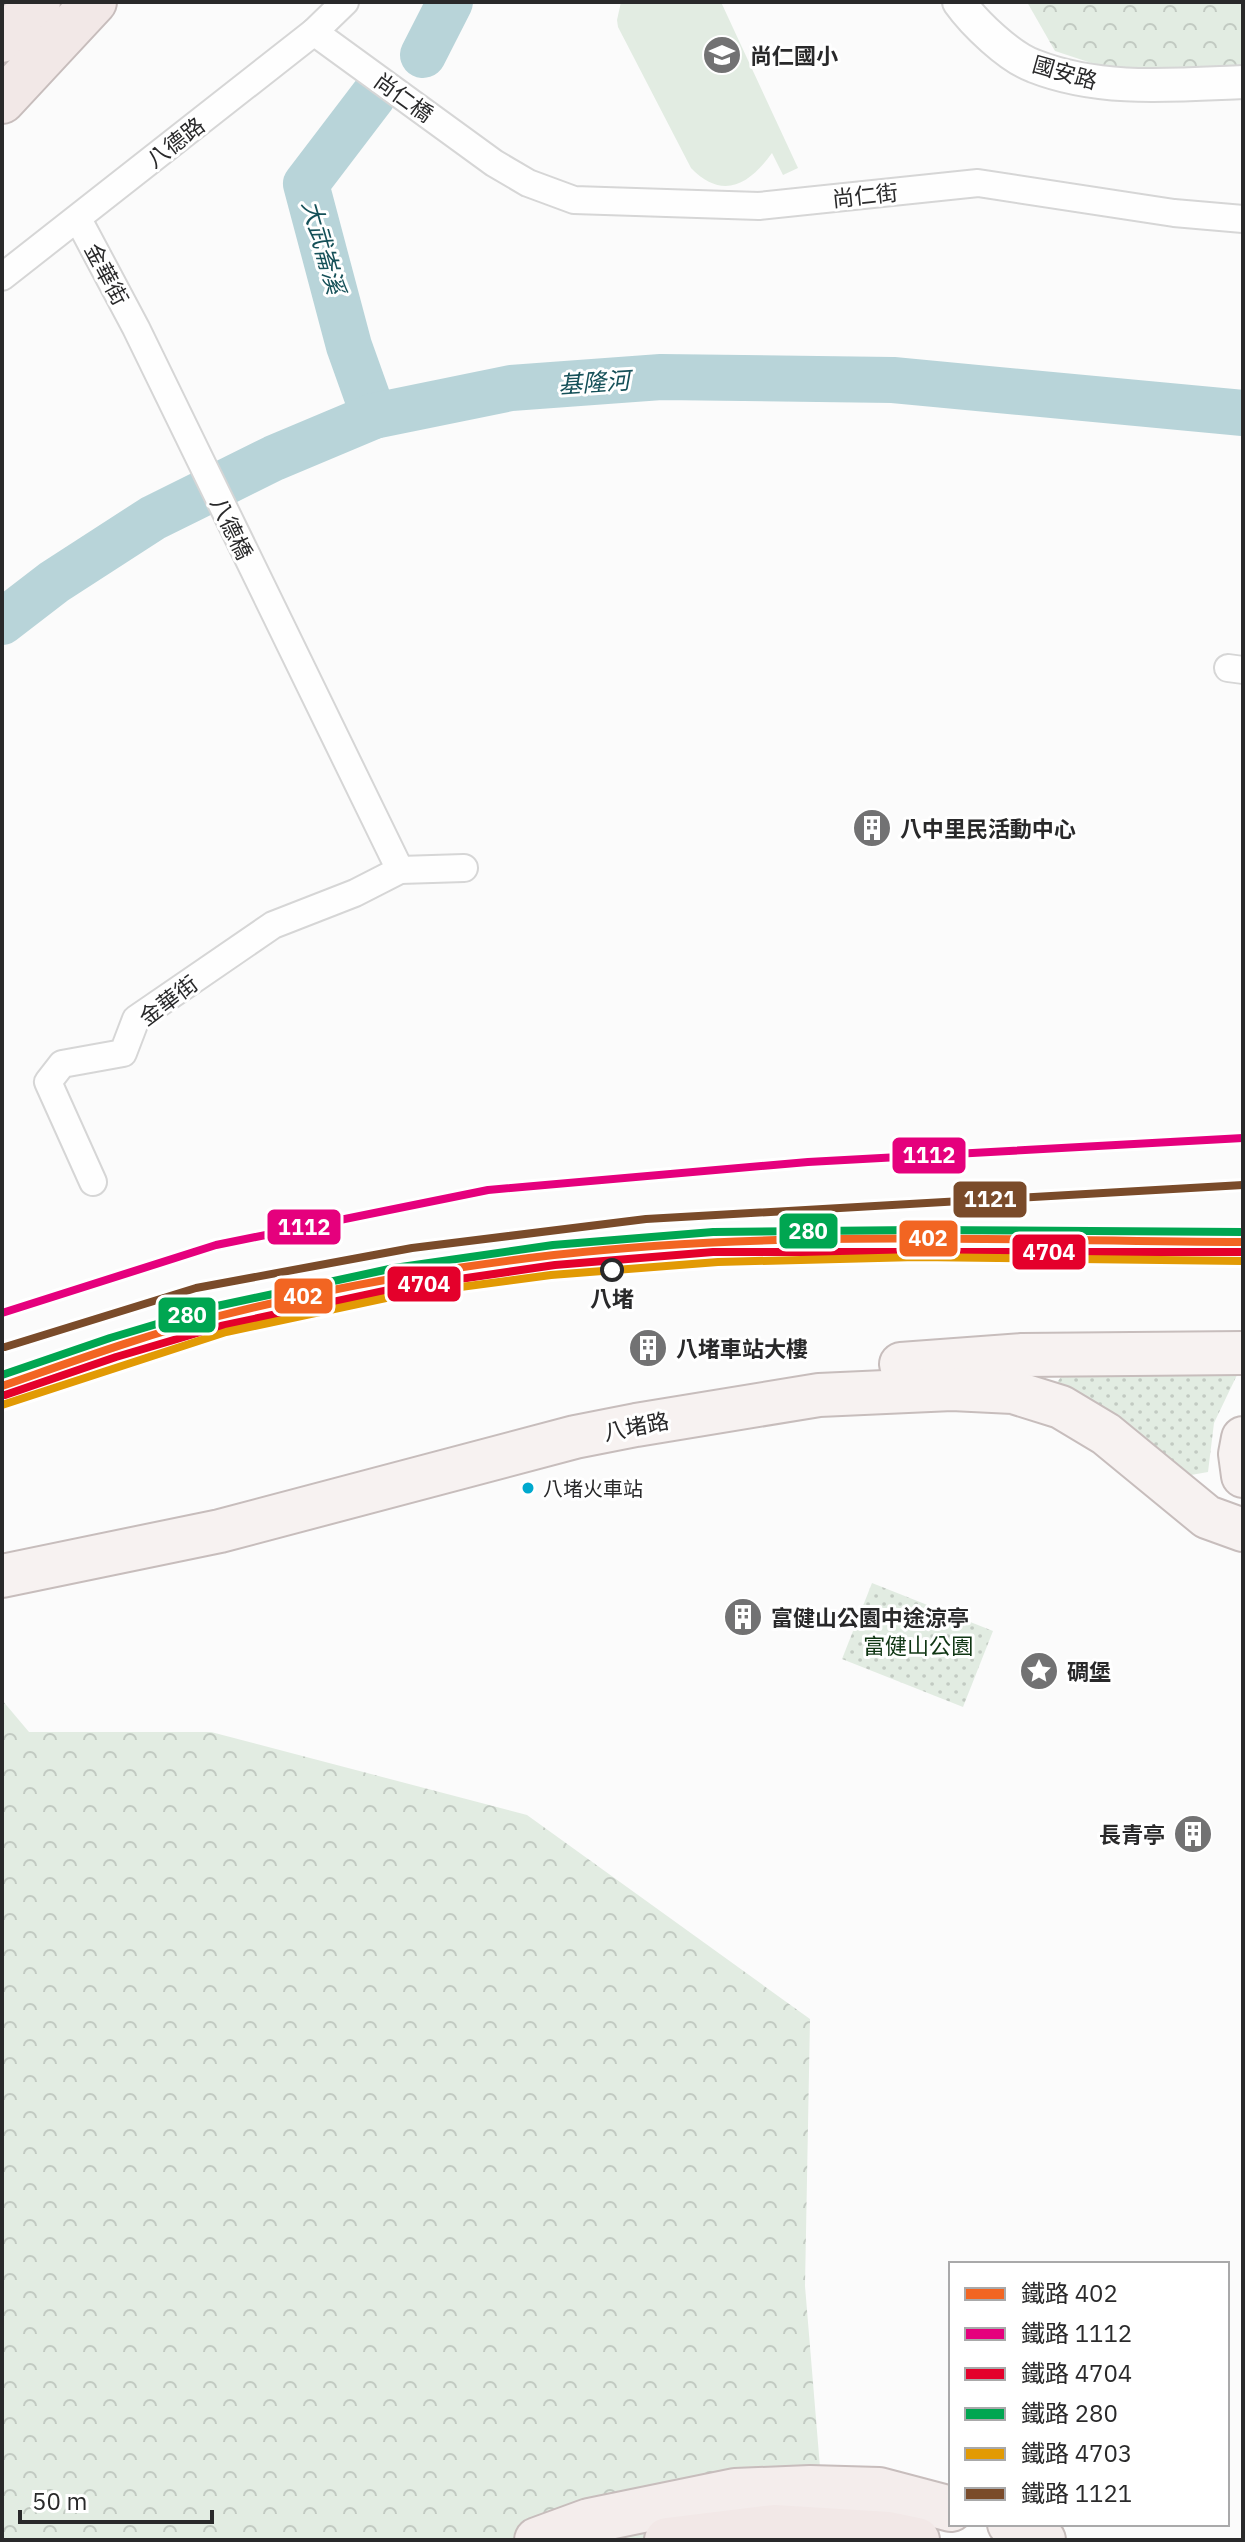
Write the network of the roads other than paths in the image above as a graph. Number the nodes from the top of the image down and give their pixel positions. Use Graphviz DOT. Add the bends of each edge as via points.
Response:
graph roads {
  1 [pos="38,2"];
  2 [pos="94,2"];
  3 [pos="345,2"];
  4 [pos="959,2"];
  5 [pos="314,32"];
  6 [pos="2,40"];
  7 [pos="1243,82"];
  8 [pos="2,101"];
  9 [pos="494,163"];
  10 [pos="78,219"];
  11 [pos="1243,219"];
  12 [pos="2,277"];
  13 [pos="136,328"];
  14 [pos="464,868"];
  15 [pos="400,870"];
  16 [pos="93,1182"];
  17 [pos="1243,1353"];
  18 [pos="633,1410"];
  19 [pos="1243,1438"];
  20 [pos="1243,1476"];
  21 [pos="1243,1530"];
  22 [pos="2,1547"];
  23 [pos="2,1576"];
  24 [pos="949,2508"];
  25 [pos="1014,2526"];
  26 [pos="537,2540"];
  27 [pos="667,2540"];
  28 [pos="917,2540"];
  29 [pos="1043,2540"];
  1 -- 6 [label="highway"];
  2 -- 8 [label="highway"];
  3 -- 5 [label="street, 八德路"];
  4 -- 7 [label="street, 國安路" via="976,24 1031,66 1098,84"];
  5 -- 9 [label="street, 尚仁橋"];
  5 -- 10 [label="street, 八德路"];
  9 -- 11 [label="street, 尚仁街" via="574,200 759,206 978,183"];
  10 -- 12 [label="street, 八德路"];
  10 -- 13 [label="street, 金華街"];
  13 -- 15 [label="street, 八德橋"];
  14 -- 15 [label="street, 金華街"];
  15 -- 16 [label="street, 金華街" via="273,925 136,1019 123,1053 62,1064 48,1082"];
  17 -- 18 [label="main road, 八堵路" via="1022,1355 806,1372"];
  18 -- 21 [label="main road, 八堵路" via="819,1395 1013,1392 1072,1413 1106,1434 1207,1517"];
  18 -- 22 [label="main road, 八堵路" via="568,1410 214,1504"];
  18 -- 23 [label="main road, 八堵路" via="575,1437 220,1531"];
  19 -- 20 [label="main road"];
  24 -- 26 [label="highway" via="879,2490 735,2491 589,2521"];
  25 -- 29 [label="highway"];
  27 -- 28 [label="highway" via="774,2527"];
}
